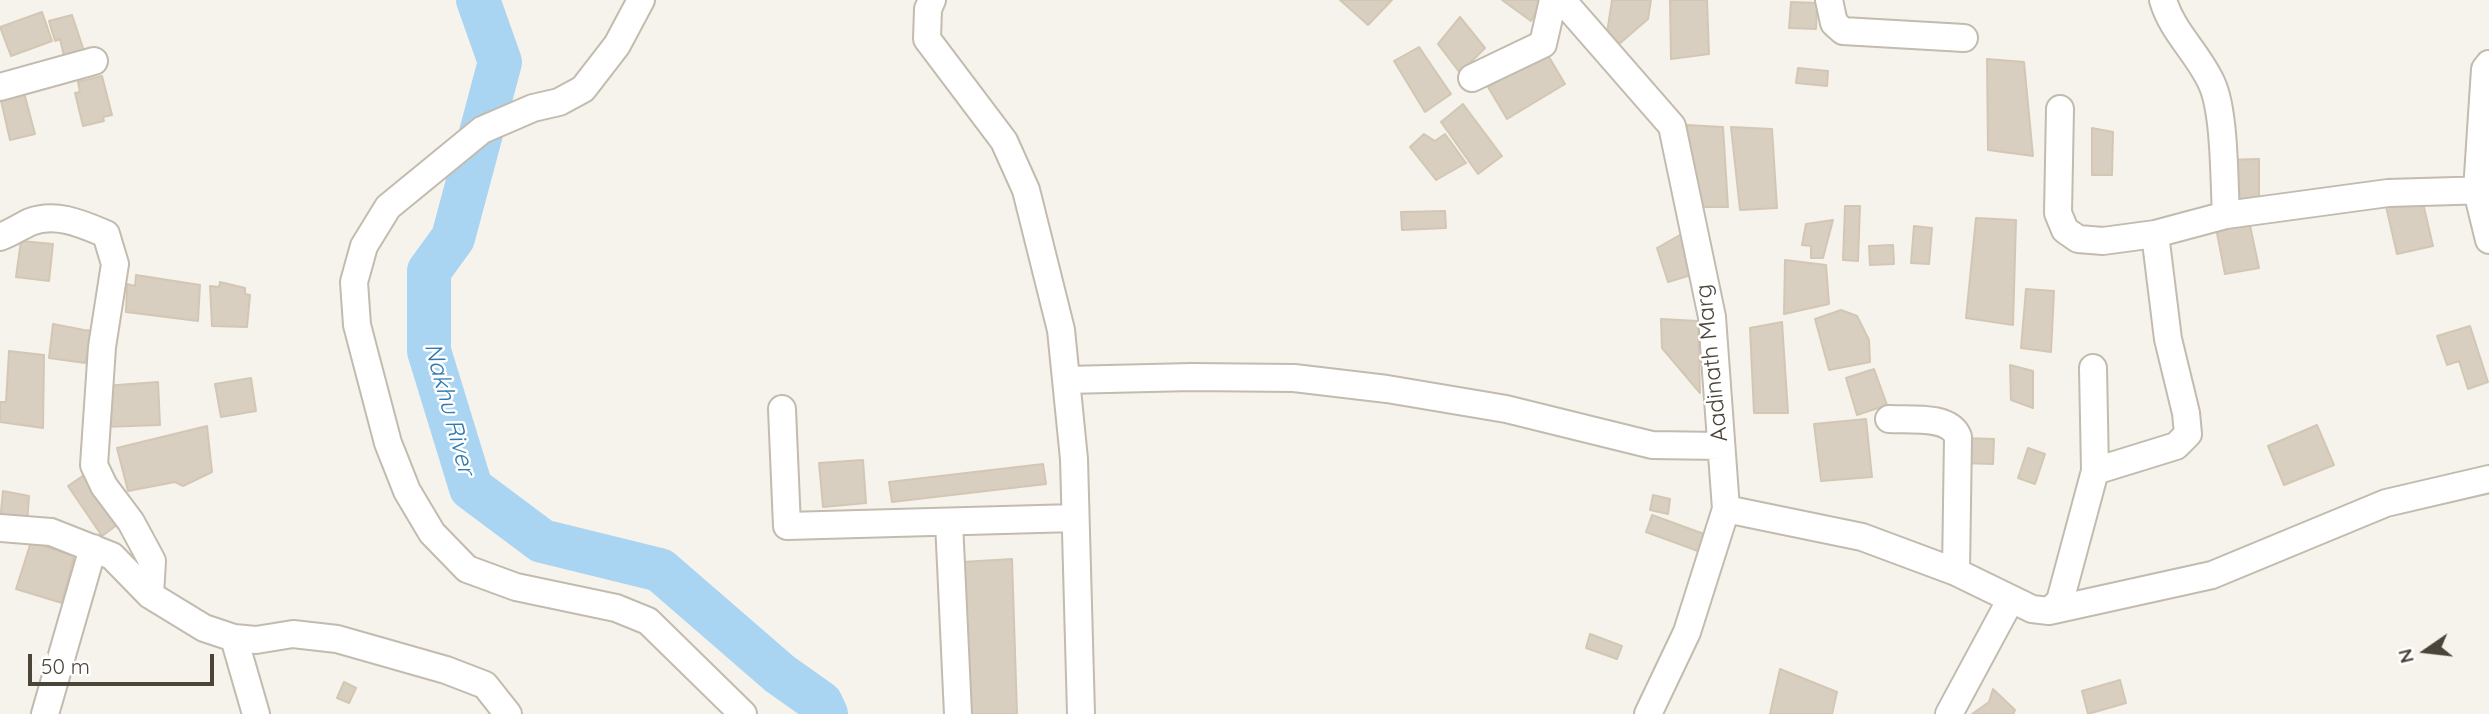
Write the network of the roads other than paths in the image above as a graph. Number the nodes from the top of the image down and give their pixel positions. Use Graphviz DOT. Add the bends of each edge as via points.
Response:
graph roads {
  1 [pos="641,0"];
  2 [pos="932,0"];
  3 [pos="1553,0"];
  4 [pos="1562,0"];
  5 [pos="1829,0"];
  6 [pos="2163,0"];
  7 [pos="1964,38"];
  8 [pos="94,61"];
  9 [pos="2489,64"];
  10 [pos="1472,78"];
  11 [pos="0,87"];
  12 [pos="2060,109"];
  13 [pos="2483,190"];
  14 [pos="2226,215"];
  15 [pos="2155,234"];
  16 [pos="0,237"];
  17 [pos="2489,240"];
  18 [pos="2093,368"];
  19 [pos="1066,380"];
  20 [pos="782,409"];
  21 [pos="1889,419"];
  22 [pos="1721,446"];
  23 [pos="2095,471"];
  24 [pos="2489,479"];
  25 [pos="1726,509"];
  26 [pos="1075,518"];
  27 [pos="949,522"];
  28 [pos="0,528"];
  29 [pos="93,548"];
  30 [pos="1956,572"];
  31 [pos="150,595"];
  32 [pos="2011,599"];
  33 [pos="2049,611"];
  34 [pos="234,638"];
  35 [pos="1949,713"];
  36 [pos="45,714"];
  37 [pos="256,714"];
  38 [pos="508,714"];
  39 [pos="743,714"];
  40 [pos="958,714"];
  41 [pos="1081,714"];
  42 [pos="1648,714"];
  1 -- 39 [label="street" via="617,45 583,89 482,130 388,207 364,247 354,282 357,325 388,443 407,491 432,533 467,569 516,587 616,608 648,621"];
  2 -- 19 [label="street" via="926,39 1004,141 1026,190 1061,330"];
  3 -- 10 [label="street" via="1542,44"];
  4 -- 22 [label="street, Aadinath Marg" via="1672,126 1712,317"];
  5 -- 7 [label="street" via="1835,23 1843,31"];
  6 -- 14 [label="street" via="2176,30 2213,86"];
  8 -- 11 [label="street"];
  9 -- 13 [label="street" via="2485,69"];
  12 -- 15 [label="street" via="2057,214 2065,230 2078,239 2103,241"];
  13 -- 14 [label="street" via="2388,193"];
  13 -- 17 [label="street"];
  14 -- 15 [label="street"];
  15 -- 23 [label="street" via="2168,339 2188,434 2176,446"];
  16 -- 31 [label="street" via="33,221 58,219 106,234 115,264 102,347 94,466 152,561"];
  18 -- 23 [label="street"];
  19 -- 22 [label="street" via="1294,378 1506,410 1652,445"];
  19 -- 26 [label="street"];
  20 -- 27 [label="street" via="787,526"];
  21 -- 30 [label="street" via="1940,422 1956,430"];
  22 -- 25 [label="street, Aadinath Marg"];
  23 -- 33 [label="street" via="2060,601"];
  24 -- 33 [label="street" via="2386,503 2212,575"];
  25 -- 30 [label="street" via="1862,537"];
  25 -- 42 [label="street, Aadinath Marg" via="1687,632"];
  26 -- 27 [label="street"];
  26 -- 41 [label="street"];
  27 -- 40 [label="street"];
  28 -- 29 [label="street" via="51,533"];
  29 -- 31 [label="street" via="112,556"];
  29 -- 36 [label="street"];
  30 -- 32 [label="street"];
  31 -- 34 [label="street" via="204,628"];
  32 -- 33 [label="street" via="2032,610"];
  32 -- 35 [label="street"];
  34 -- 37 [label="street"];
  34 -- 38 [label="street" via="257,640 293,634 337,639 485,685"];
}
